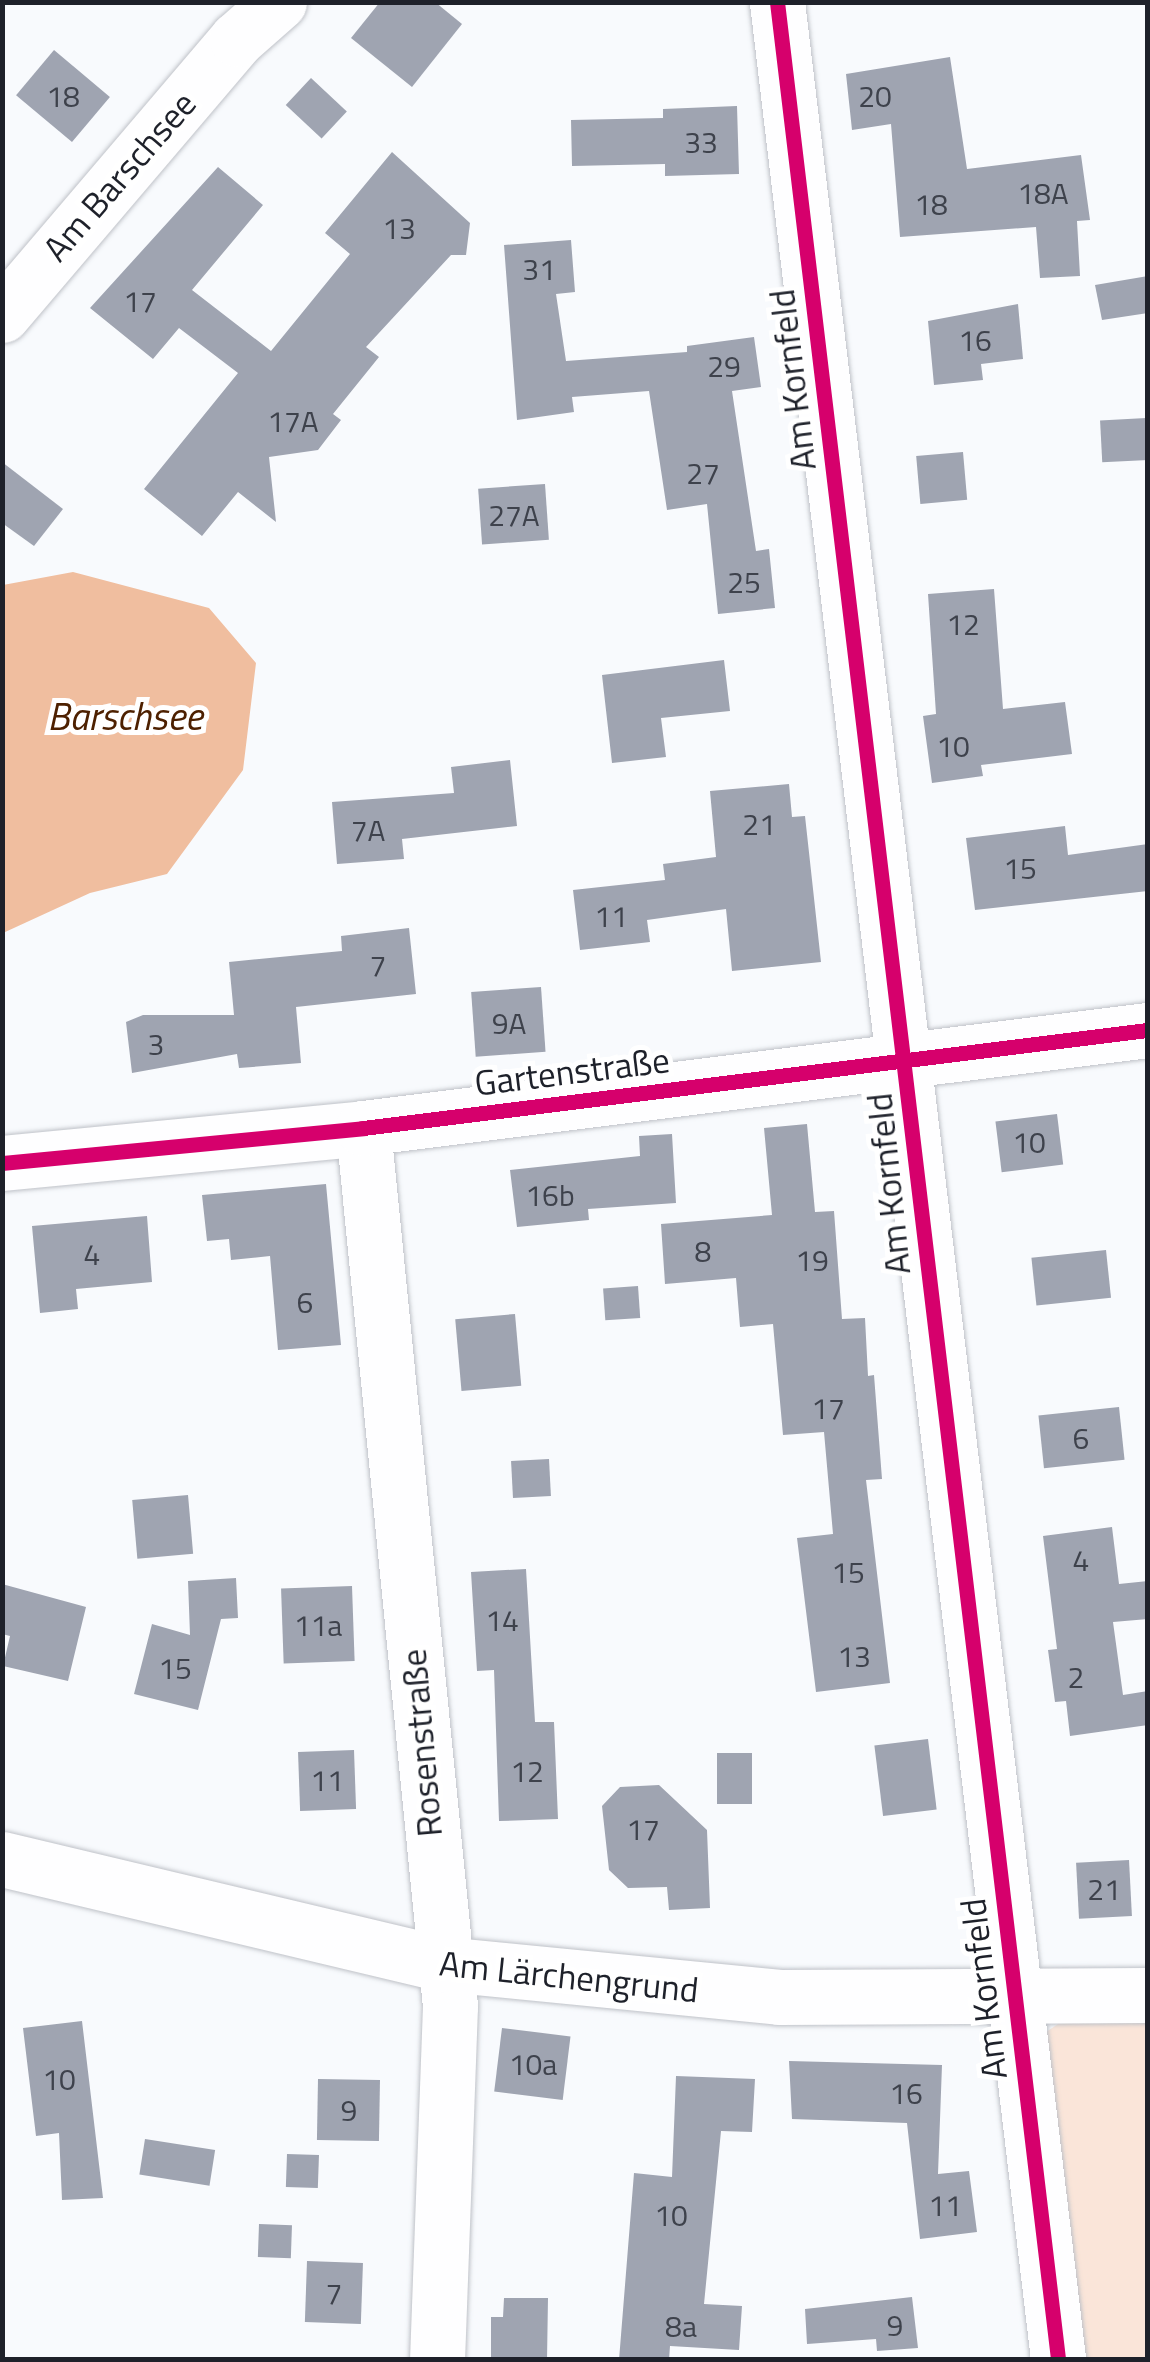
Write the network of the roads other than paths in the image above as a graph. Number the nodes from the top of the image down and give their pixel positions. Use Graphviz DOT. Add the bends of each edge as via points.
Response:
graph roads {
  1 [pos="279,2"];
  2 [pos="776,2"];
  3 [pos="235,20"];
  4 [pos="2,315"];
  5 [pos="1148,1030"];
  6 [pos="905,1059"];
  7 [pos="363,1128"];
  8 [pos="2,1163"];
  9 [pos="2,1859"];
  10 [pos="444,1964"];
  11 [pos="1148,1994"];
  12 [pos="1014,1998"];
  13 [pos="437,2360"];
  14 [pos="1058,2360"];
  1 -- 3 [label="street, Am Barschsee"];
  2 -- 6 [label="street, Am Kornfeld"];
  3 -- 4 [label="street, Am Barschsee"];
  5 -- 6 [label="street, Gartenstraße"];
  6 -- 7 [label="street, Gartenstraße"];
  6 -- 12 [label="street, Am Kornfeld"];
  7 -- 8 [label="street, Gartenstraße"];
  7 -- 10 [label="street, Rosenstraße"];
  9 -- 10 [label="street, Am Lärchengrund"];
  10 -- 12 [label="street, Am Lärchengrund" via="779,1997"];
  10 -- 13 [label="street, Rosenstraße" via="450,2006"];
  11 -- 12 [label="street, Am Lärchengrund"];
  12 -- 14 [label="street, Am Kornfeld"];
}
